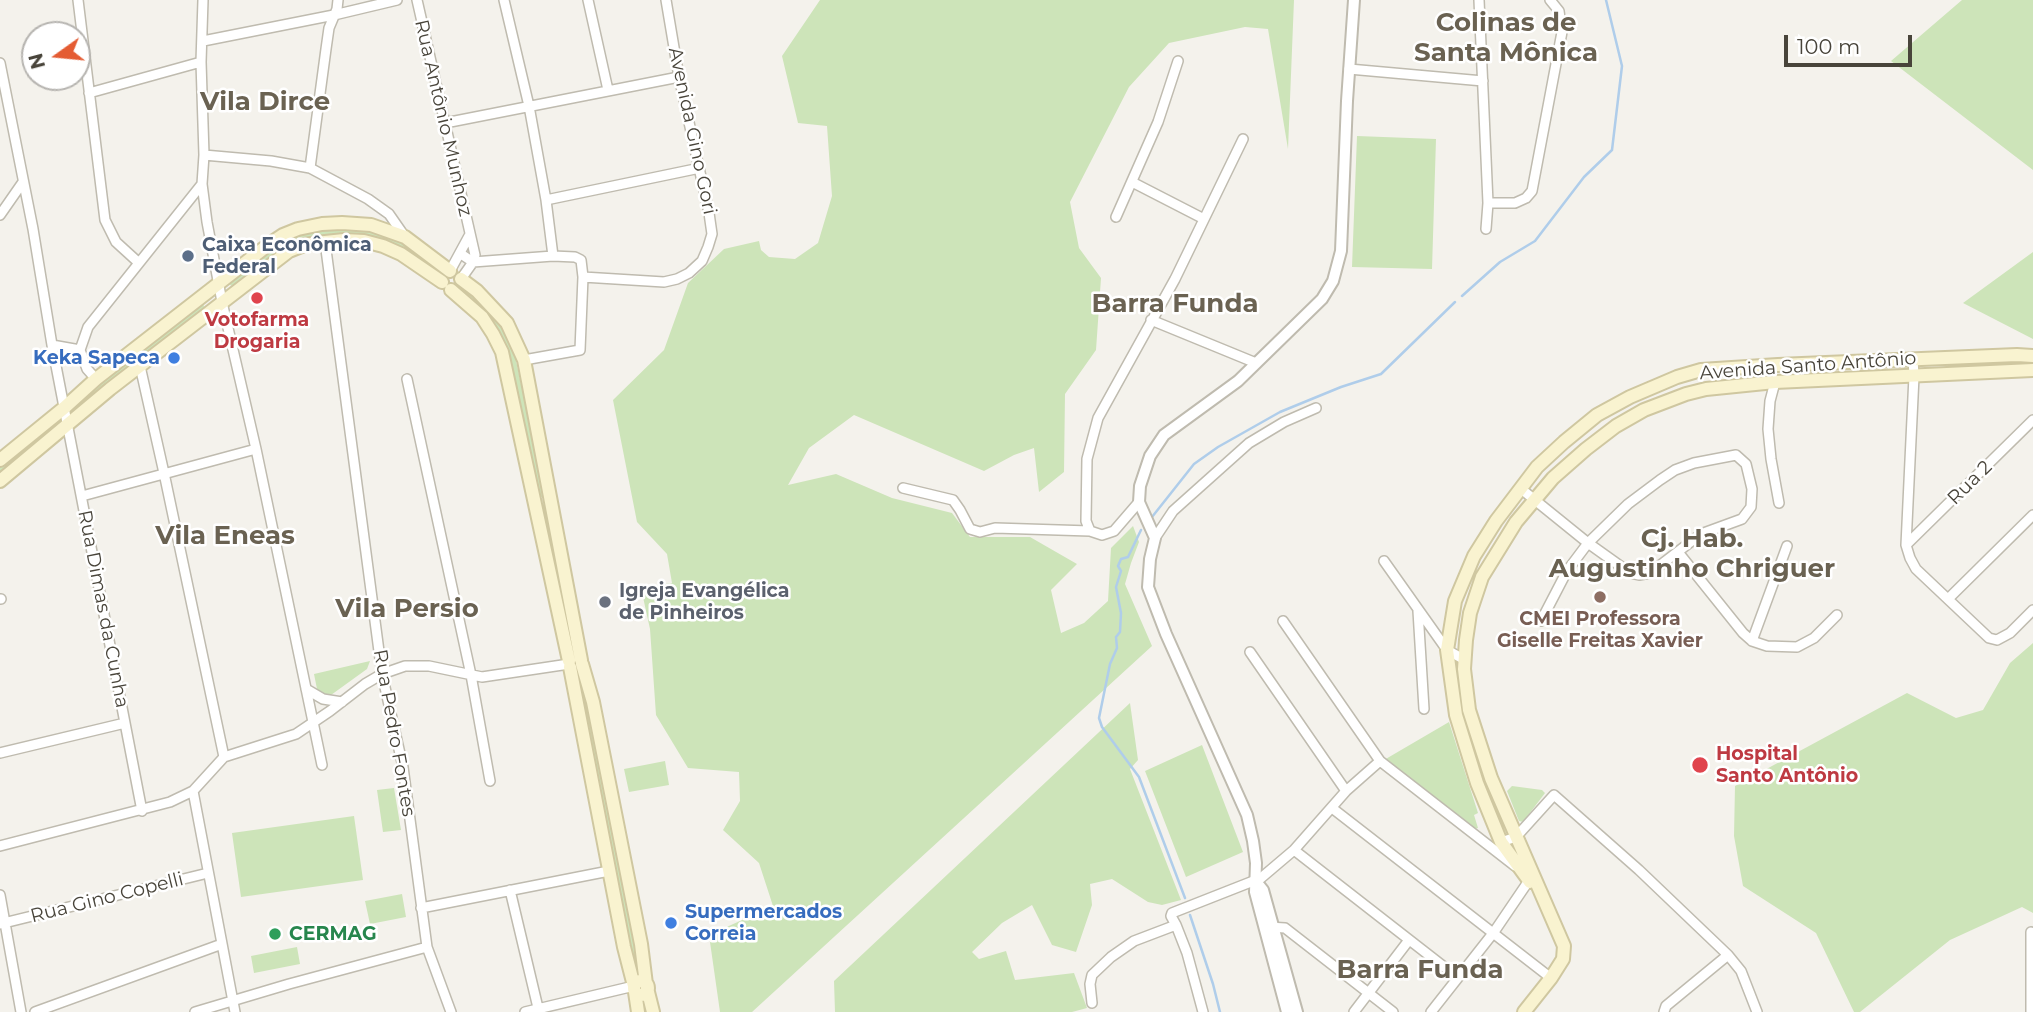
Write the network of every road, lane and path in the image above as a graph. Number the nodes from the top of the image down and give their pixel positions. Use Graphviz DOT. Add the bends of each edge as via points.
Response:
graph roads {
  1 [pos="78,0"];
  2 [pos="203,0"];
  3 [pos="338,0"];
  4 [pos="397,0"];
  5 [pos="417,0"];
  6 [pos="504,0"];
  7 [pos="588,0"];
  8 [pos="666,0"];
  9 [pos="1354,0"];
  10 [pos="1469,0"];
  11 [pos="1479,0"];
  12 [pos="1550,0"];
  13 [pos="334,15"];
  14 [pos="203,41"];
  15 [pos="1178,61"];
  16 [pos="201,62"];
  17 [pos="0,63"];
  18 [pos="1349,69"];
  19 [pos="679,76"];
  20 [pos="1483,82"];
  21 [pos="608,90"];
  22 [pos="89,93"];
  23 [pos="529,106"];
  24 [pos="445,123"];
  25 [pos="1242,139"];
  26 [pos="204,155"];
  27 [pos="310,168"];
  28 [pos="700,168"];
  29 [pos="23,182"];
  30 [pos="1132,182"];
  31 [pos="202,184"];
  32 [pos="546,200"];
  33 [pos="1488,203"];
  34 [pos="377,206"];
  35 [pos="0,215"];
  36 [pos="1116,217"];
  37 [pos="1204,219"];
  38 [pos="370,225"];
  39 [pos="1486,229"];
  40 [pos="470,236"];
  41 [pos="405,237"];
  42 [pos="325,242"];
  43 [pos="461,254"];
  44 [pos="553,256"];
  45 [pos="473,262"];
  46 [pos="139,263"];
  47 [pos="456,275"];
  48 [pos="583,277"];
  49 [pos="218,284"];
  50 [pos="446,286"];
  51 [pos="222,302"];
  52 [pos="1151,320"];
  53 [pos="52,345"];
  54 [pos="80,350"];
  55 [pos="2033,356"];
  56 [pos="1913,359"];
  57 [pos="524,360"];
  58 [pos="1256,363"];
  59 [pos="140,366"];
  60 [pos="2033,370"];
  61 [pos="1914,376"];
  62 [pos="96,379"];
  63 [pos="407,379"];
  64 [pos="1775,382"];
  65 [pos="64,408"];
  66 [pos="1316,408"];
  67 [pos="2033,420"];
  68 [pos="68,425"];
  69 [pos="256,449"];
  70 [pos="0,460"];
  71 [pos="164,473"];
  72 [pos="0,481"];
  73 [pos="903,488"];
  74 [pos="1520,488"];
  75 [pos="82,496"];
  76 [pos="1535,500"];
  77 [pos="550,502"];
  78 [pos="1139,502"];
  79 [pos="1779,503"];
  80 [pos="536,505"];
  81 [pos="2033,515"];
  82 [pos="1496,521"];
  83 [pos="1511,530"];
  84 [pos="1090,531"];
  85 [pos="1155,538"];
  86 [pos="1588,543"];
  87 [pos="1906,545"];
  88 [pos="1787,546"];
  89 [pos="1678,552"];
  90 [pos="1384,561"];
  91 [pos="1948,599"];
  92 [pos="1418,609"];
  93 [pos="2033,610"];
  94 [pos="1837,615"];
  95 [pos="1283,621"];
  96 [pos="1541,621"];
  97 [pos="1752,641"];
  98 [pos="1447,650"];
  99 [pos="1250,652"];
  100 [pos="1465,660"];
  101 [pos="574,663"];
  102 [pos="382,674"];
  103 [pos="471,675"];
  104 [pos="306,689"];
  105 [pos="342,702"];
  106 [pos="1424,709"];
  107 [pos="313,722"];
  108 [pos="125,723"];
  109 [pos="0,753"];
  110 [pos="224,757"];
  111 [pos="1380,761"];
  112 [pos="322,765"];
  113 [pos="490,781"];
  114 [pos="193,791"];
  115 [pos="1346,791"];
  116 [pos="1332,808"];
  117 [pos="142,811"];
  118 [pos="1516,837"];
  119 [pos="1501,842"];
  120 [pos="0,846"];
  121 [pos="1294,850"];
  122 [pos="609,871"];
  123 [pos="208,873"];
  124 [pos="1528,877"];
  125 [pos="1255,880"];
  126 [pos="510,890"];
  127 [pos="0,895"];
  128 [pos="421,908"];
  129 [pos="2,923"];
  130 [pos="1176,925"];
  131 [pos="1269,927"];
  132 [pos="1494,932"];
  133 [pos="2031,932"];
  134 [pos="1409,940"];
  135 [pos="222,944"];
  136 [pos="427,947"];
  137 [pos="1728,955"];
  138 [pos="1457,977"];
  139 [pos="1551,978"];
  140 [pos="641,987"];
  141 [pos="1369,993"];
  142 [pos="232,1001"];
  143 [pos="1092,1003"];
  144 [pos="538,1010"];
  145 [pos="21,1012"];
  146 [pos="35,1012"];
  147 [pos="195,1012"];
  148 [pos="235,1012"];
  149 [pos="450,1012"];
  150 [pos="525,1012"];
  151 [pos="639,1012"];
  152 [pos="653,1012"];
  153 [pos="1203,1012"];
  154 [pos="1287,1012"];
  155 [pos="1297,1012"];
  156 [pos="1354,1012"];
  157 [pos="1393,1012"];
  158 [pos="1431,1012"];
  159 [pos="1524,1012"];
  160 [pos="1664,1012"];
  161 [pos="1757,1012"];
  162 [pos="2031,1012"];
  1 -- 22 [label="street"];
  2 -- 14 [label="street"];
  3 -- 13 [label="street"];
  4 -- 13 [label="street"];
  5 -- 24 [label="street, Rua Antônio Munhoz"];
  6 -- 23 [label="street"];
  7 -- 21 [label="street"];
  8 -- 19 [label="street, Avenida Gino Gori"];
  9 -- 18 [label="street"];
  10 -- 11 [label="street"];
  11 -- 20 [label="street"];
  12 -- 33 [label="street" via="1559,11 1562,32 1532,191 1514,203"];
  13 -- 14 [label="street"];
  13 -- 27 [label="street"];
  14 -- 16 [label="street"];
  15 -- 30 [label="street"];
  16 -- 22 [label="street"];
  16 -- 26 [label="street"];
  17 -- 29 [label="street, Rua Dimas da Cunha"];
  18 -- 20 [label="street"];
  18 -- 58 [label="street" via="1341,251 1333,281 1322,299"];
  19 -- 21 [label="street"];
  19 -- 28 [label="street, Avenida Gino Gori"];
  20 -- 33 [label="street"];
  21 -- 23 [label="street"];
  22 -- 46 [label="street" via="105,220 116,242"];
  23 -- 24 [label="street"];
  23 -- 32 [label="street"];
  24 -- 40 [label="street, Rua Antônio Munhoz"];
  25 -- 37 [label="street"];
  26 -- 27 [label="street"];
  26 -- 31 [label="street"];
  27 -- 34 [label="street"];
  28 -- 32 [label="street"];
  28 -- 48 [label="street, Avenida Gino Gori" via="712,234 702,261 689,273 664,282"];
  29 -- 35 [label="street"];
  29 -- 53 [label="street, Rua Dimas da Cunha"];
  30 -- 36 [label="street"];
  30 -- 37 [label="street"];
  31 -- 46 [label="street"];
  31 -- 49 [label="street"];
  32 -- 44 [label="street"];
  33 -- 39 [label="street"];
  34 -- 38 [label="street"];
  34 -- 41 [label="street" via="389,214"];
  37 -- 52 [label="street"];
  38 -- 41 [label="main road"];
  38 -- 49 [label="main road" via="322,224 298,229 268,244"];
  40 -- 43 [label="street, Rua Antônio Munhoz"];
  40 -- 45 [label="street, Rua Antônio Munhoz"];
  41 -- 47 [label="main road"];
  42 -- 50 [label="main road" via="364,241 383,246"];
  42 -- 51 [label="main road" via="289,251"];
  42 -- 102 [label="street, Rua Pedro Fontes"];
  43 -- 45 [label="street"];
  43 -- 47 [label="street, Rua Antônio Munhoz"];
  44 -- 45 [label="street"];
  44 -- 48 [label="street" via="579,257"];
  45 -- 47 [label="street"];
  46 -- 54 [label="street" via="88,327"];
  47 -- 50 [label="main road" via="445,274"];
  47 -- 57 [label="main road" via="507,323"];
  48 -- 57 [label="street" via="580,350"];
  49 -- 51 [label="street"];
  49 -- 62 [label="main road"];
  50 -- 80 [label="main road" via="482,317 502,352"];
  51 -- 59 [label="main road"];
  51 -- 69 [label="street"];
  52 -- 58 [label="street"];
  52 -- 84 [label="street" via="1098,418 1087,459 1086,521"];
  53 -- 54 [label="street"];
  53 -- 65 [label="street, Rua Dimas da Cunha"];
  54 -- 62 [label="street"];
  55 -- 56 [label="main road, Avenida Santo Antônio"];
  56 -- 61 [label="street"];
  56 -- 74 [label="main road, Avenida Santo Antônio" via="1700,370 1677,377 1597,415 1537,467"];
  57 -- 77 [label="main road"];
  58 -- 78 [label="street" via="1164,435 1150,456"];
  59 -- 68 [label="main road"];
  59 -- 71 [label="street"];
  60 -- 61 [label="main road, Avenida Santo Antônio"];
  61 -- 64 [label="main road, Avenida Santo Antônio"];
  61 -- 87 [label="street"];
  62 -- 65 [label="main road"];
  63 -- 103 [label="street"];
  64 -- 76 [label="main road, Avenida Santo Antônio" via="1706,389 1644,410 1586,449"];
  64 -- 79 [label="street" via="1768,429"];
  65 -- 68 [label="street, Rua Dimas da Cunha"];
  65 -- 70 [label="main road"];
  66 -- 85 [label="street" via="1249,443 1173,511"];
  67 -- 87 [label="street, Rua 2"];
  68 -- 72 [label="main road"];
  68 -- 75 [label="street, Rua Dimas da Cunha"];
  69 -- 71 [label="street"];
  69 -- 104 [label="street"];
  71 -- 75 [label="street"];
  71 -- 110 [label="street"];
  73 -- 84 [label="street" via="953,500 970,529 980,533 995,528"];
  74 -- 76 [label="street"];
  74 -- 82 [label="main road, Avenida Santo Antônio"];
  75 -- 108 [label="street, Rua Dimas da Cunha"];
  76 -- 83 [label="main road, Avenida Santo Antônio"];
  76 -- 86 [label="street"];
  77 -- 80 [label="main road"];
  77 -- 101 [label="main road"];
  78 -- 84 [label="street" via="1114,531 1102,535"];
  78 -- 85 [label="street"];
  80 -- 101 [label="main road"];
  81 -- 91 [label="street"];
  82 -- 83 [label="main road"];
  82 -- 98 [label="main road, Avenida Santo Antônio" via="1474,556 1455,601"];
  83 -- 100 [label="main road, Avenida Santo Antônio" via="1482,577 1470,612"];
  85 -- 125 [label="street" via="1148,587 1247,815"];
  86 -- 89 [label="street" via="1639,575 1650,573"];
  86 -- 89 [label="street" via="1628,503 1675,470 1736,456 1746,464 1752,489 1747,514 1701,534"];
  86 -- 96 [label="street" via="1567,571"];
  87 -- 91 [label="street" via="1916,569"];
  88 -- 97 [label="street"];
  89 -- 97 [label="street"];
  90 -- 92 [label="street"];
  91 -- 93 [label="street" via="1989,638 1997,640 2010,634"];
  92 -- 98 [label="street"];
  92 -- 106 [label="street"];
  94 -- 97 [label="street" via="1814,638 1797,647"];
  95 -- 111 [label="street"];
  98 -- 100 [label="street"];
  98 -- 119 [label="main road, Avenida Santo Antônio" via="1455,715"];
  99 -- 115 [label="street"];
  100 -- 118 [label="main road, Avenida Santo Antônio" via="1469,710"];
  101 -- 103 [label="street"];
  101 -- 122 [label="main road"];
  101 -- 140 [label="main road" via="593,702 638,930"];
  102 -- 103 [label="street" via="405,666 429,666"];
  102 -- 105 [label="street"];
  102 -- 128 [label="street, Rua Pedro Fontes" via="403,767"];
  103 -- 113 [label="street"];
  104 -- 105 [label="street" via="323,699"];
  104 -- 107 [label="street"];
  105 -- 107 [label="street"];
  107 -- 110 [label="street" via="296,734"];
  107 -- 112 [label="street"];
  108 -- 109 [label="street"];
  108 -- 117 [label="street, Rua Dimas da Cunha"];
  110 -- 114 [label="street"];
  111 -- 115 [label="street"];
  111 -- 124 [label="street"];
  114 -- 117 [label="street"];
  114 -- 123 [label="street"];
  115 -- 116 [label="street"];
  116 -- 121 [label="street"];
  116 -- 132 [label="street"];
  117 -- 120 [label="street"];
  118 -- 119 [label="street"];
  118 -- 124 [label="main road, Avenida Santo Antônio"];
  118 -- 137 [label="street" via="1554,795"];
  119 -- 124 [label="main road, Avenida Santo Antônio"];
  121 -- 125 [label="street"];
  121 -- 134 [label="street"];
  122 -- 126 [label="street"];
  122 -- 140 [label="main road"];
  123 -- 129 [label="street, Rua Gino Copelli"];
  123 -- 135 [label="street"];
  124 -- 132 [label="street"];
  124 -- 139 [label="main road, Avenida Santo Antônio" via="1564,946 1563,959"];
  125 -- 130 [label="street" via="1172,912"];
  125 -- 131 [label="street" via="1263,890"];
  126 -- 128 [label="street"];
  126 -- 144 [label="street"];
  127 -- 129 [label="street"];
  128 -- 136 [label="street, Rua Pedro Fontes"];
  129 -- 145 [label="street"];
  130 -- 143 [label="street" via="1134,941 1111,957 1092,975"];
  130 -- 153 [label="street"];
  131 -- 141 [label="street" via="1285,929"];
  131 -- 154 [label="street"];
  131 -- 155 [label="street"];
  132 -- 138 [label="street"];
  132 -- 139 [label="street"];
  133 -- 162 [label="street"];
  134 -- 138 [label="street"];
  134 -- 141 [label="street"];
  135 -- 142 [label="street"];
  135 -- 146 [label="street"];
  136 -- 142 [label="street"];
  136 -- 149 [label="street, Rua Pedro Fontes"];
  137 -- 160 [label="street"];
  137 -- 161 [label="street" via="1741,971"];
  138 -- 158 [label="street"];
  139 -- 159 [label="main road, Avenida Santo Antônio"];
  140 -- 144 [label="street"];
  140 -- 151 [label="main road"];
  140 -- 152 [label="main road"];
  141 -- 156 [label="street"];
  141 -- 157 [label="street"];
  142 -- 147 [label="street"];
  142 -- 148 [label="street"];
  144 -- 150 [label="street"];
}
